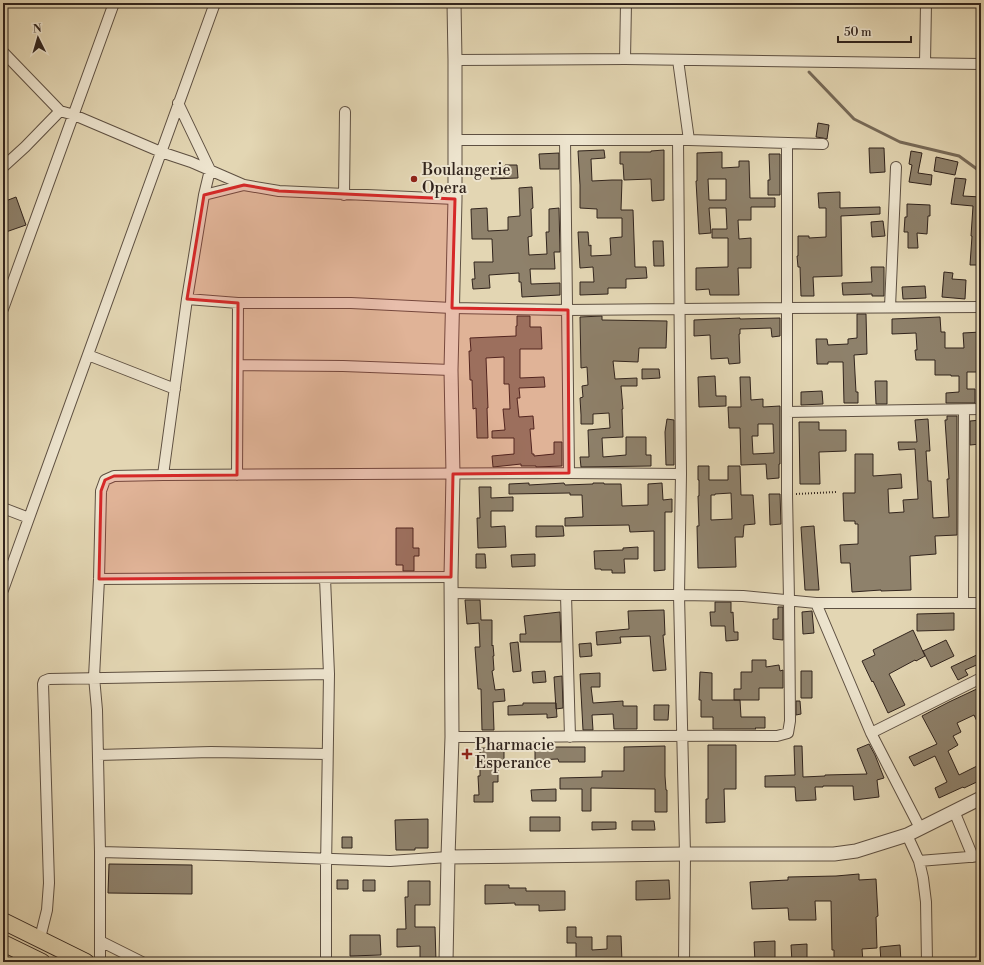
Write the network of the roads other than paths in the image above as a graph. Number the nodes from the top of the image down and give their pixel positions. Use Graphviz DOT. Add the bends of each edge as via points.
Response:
graph roads {
  1 [pos="114,3"];
  2 [pos="215,3"];
  3 [pos="454,3"];
  4 [pos="626,3"];
  5 [pos="926,3"];
  6 [pos="3,52"];
  7 [pos="625,59"];
  8 [pos="455,60"];
  9 [pos="678,60"];
  10 [pos="925,63"];
  11 [pos="981,64"];
  12 [pos="178,103"];
  13 [pos="60,111"];
  14 [pos="345,112"];
  15 [pos="74,115"];
  16 [pos="455,140"];
  17 [pos="566,140"];
  18 [pos="678,140"];
  19 [pos="689,140"];
  20 [pos="787,143"];
  21 [pos="823,144"];
  22 [pos="161,152"];
  23 [pos="3,167"];
  24 [pos="896,167"];
  25 [pos="210,170"];
  26 [pos="244,185"];
  27 [pos="204,195"];
  28 [pos="344,195"];
  29 [pos="455,199"];
  30 [pos="5,294"];
  31 [pos="188,299"];
  32 [pos="238,303"];
  33 [pos="890,307"];
  34 [pos="981,307"];
  35 [pos="452,308"];
  36 [pos="787,308"];
  37 [pos="3,309"];
  38 [pos="680,309"];
  39 [pos="568,310"];
  40 [pos="88,355"];
  41 [pos="238,365"];
  42 [pos="451,370"];
  43 [pos="175,389"];
  44 [pos="981,409"];
  45 [pos="964,410"];
  46 [pos="787,412"];
  47 [pos="569,473"];
  48 [pos="453,474"];
  49 [pos="680,474"];
  50 [pos="163,475"];
  51 [pos="237,475"];
  52 [pos="3,508"];
  53 [pos="29,518"];
  54 [pos="452,577"];
  55 [pos="325,578"];
  56 [pos="99,579"];
  57 [pos="3,590"];
  58 [pos="451,593"];
  59 [pos="566,595"];
  60 [pos="679,595"];
  61 [pos="789,600"];
  62 [pos="816,603"];
  63 [pos="963,603"];
  64 [pos="981,603"];
  65 [pos="329,674"];
  66 [pos="94,677"];
  67 [pos="981,678"];
  68 [pos="871,733"];
  69 [pos="682,735"];
  70 [pos="452,737"];
  71 [pos="570,737"];
  72 [pos="327,754"];
  73 [pos="98,755"];
  74 [pos="981,798"];
  75 [pos="954,811"];
  76 [pos="920,828"];
  77 [pos="907,835"];
  78 [pos="100,852"];
  79 [pos="685,854"];
  80 [pos="977,856"];
  81 [pos="448,857"];
  82 [pos="326,859"];
  83 [pos="919,861"];
  84 [pos="3,920"];
  85 [pos="40,938"];
  86 [pos="100,941"];
  87 [pos="3,943"];
  88 [pos="42,962"];
  89 [pos="86,962"];
  90 [pos="100,962"];
  91 [pos="142,962"];
  92 [pos="326,962"];
  93 [pos="446,962"];
  94 [pos="684,962"];
  95 [pos="927,962"];
  1 -- 15 [label="street"];
  2 -- 12 [label="street"];
  3 -- 8 [label="street"];
  4 -- 7 [label="street"];
  5 -- 10 [label="street"];
  6 -- 13 [label="street"];
  7 -- 8 [label="street"];
  7 -- 9 [label="street"];
  8 -- 16 [label="street"];
  9 -- 10 [label="street"];
  9 -- 19 [label="street"];
  10 -- 11 [label="street"];
  12 -- 22 [label="street"];
  12 -- 25 [label="street"];
  13 -- 15 [label="street"];
  13 -- 23 [label="street"];
  14 -- 28 [label="street"];
  15 -- 22 [label="street"];
  15 -- 30 [label="street"];
  16 -- 17 [label="street"];
  16 -- 29 [label="street"];
  17 -- 18 [label="street"];
  17 -- 39 [label="street"];
  18 -- 19 [label="street"];
  18 -- 38 [label="street"];
  19 -- 20 [label="street"];
  20 -- 21 [label="street"];
  20 -- 36 [label="street"];
  22 -- 25 [label="street"];
  22 -- 40 [label="street"];
  24 -- 33 [label="street"];
  25 -- 26 [label="street"];
  25 -- 27 [label="street"];
  26 -- 27 [label="street"];
  26 -- 28 [label="street" via="280,191"];
  27 -- 31 [label="street"];
  28 -- 29 [label="street"];
  29 -- 35 [label="street"];
  30 -- 37 [label="street"];
  31 -- 32 [label="street"];
  31 -- 43 [label="street"];
  32 -- 35 [label="street" via="351,303"];
  32 -- 41 [label="street"];
  33 -- 34 [label="street"];
  33 -- 36 [label="street"];
  35 -- 39 [label="street"];
  35 -- 42 [label="street"];
  36 -- 38 [label="street"];
  36 -- 46 [label="street"];
  38 -- 39 [label="street"];
  38 -- 49 [label="street"];
  39 -- 47 [label="street"];
  40 -- 43 [label="street"];
  40 -- 53 [label="street"];
  41 -- 42 [label="street"];
  41 -- 51 [label="street"];
  42 -- 48 [label="street"];
  43 -- 50 [label="street"];
  44 -- 45 [label="street"];
  45 -- 46 [label="street"];
  45 -- 63 [label="street"];
  46 -- 61 [label="street"];
  47 -- 48 [label="street"];
  47 -- 49 [label="street"];
  48 -- 51 [label="street"];
  48 -- 54 [label="street"];
  49 -- 60 [label="street"];
  50 -- 51 [label="street"];
  50 -- 56 [label="street" via="114,476 105,480 101,491"];
  52 -- 53 [label="street"];
  53 -- 57 [label="street"];
  54 -- 55 [label="street"];
  54 -- 58 [label="street"];
  55 -- 56 [label="street"];
  55 -- 65 [label="street"];
  56 -- 66 [label="street"];
  58 -- 59 [label="street"];
  58 -- 70 [label="street"];
  59 -- 60 [label="street"];
  59 -- 71 [label="street"];
  60 -- 61 [label="street"];
  60 -- 69 [label="street"];
  61 -- 62 [label="street"];
  61 -- 69 [label="street" via="788,732 776,736"];
  62 -- 63 [label="street"];
  62 -- 68 [label="street"];
  63 -- 64 [label="street"];
  65 -- 66 [label="street"];
  65 -- 72 [label="street"];
  66 -- 73 [label="street"];
  66 -- 85 [label="street" via="49,679 43,684 49,882 47,910"];
  67 -- 68 [label="street"];
  68 -- 76 [label="street"];
  69 -- 71 [label="street"];
  69 -- 79 [label="street"];
  70 -- 71 [label="street"];
  70 -- 81 [label="street"];
  72 -- 73 [label="street" via="211,752"];
  72 -- 82 [label="street"];
  73 -- 78 [label="street"];
  74 -- 75 [label="street"];
  75 -- 76 [label="street"];
  75 -- 80 [label="street"];
  76 -- 77 [label="street"];
  77 -- 79 [label="street" via="856,851 834,854"];
  77 -- 83 [label="street"];
  78 -- 82 [label="street"];
  78 -- 86 [label="street"];
  79 -- 81 [label="street"];
  79 -- 94 [label="street"];
  80 -- 83 [label="street"];
  81 -- 82 [label="street" via="390,861"];
  81 -- 93 [label="street"];
  82 -- 92 [label="street"];
  83 -- 95 [label="street" via="926,902"];
  84 -- 85 [label="main road"];
  85 -- 89 [label="main road"];
  86 -- 90 [label="street"];
  86 -- 91 [label="street"];
  87 -- 88 [label="main road"];
}
